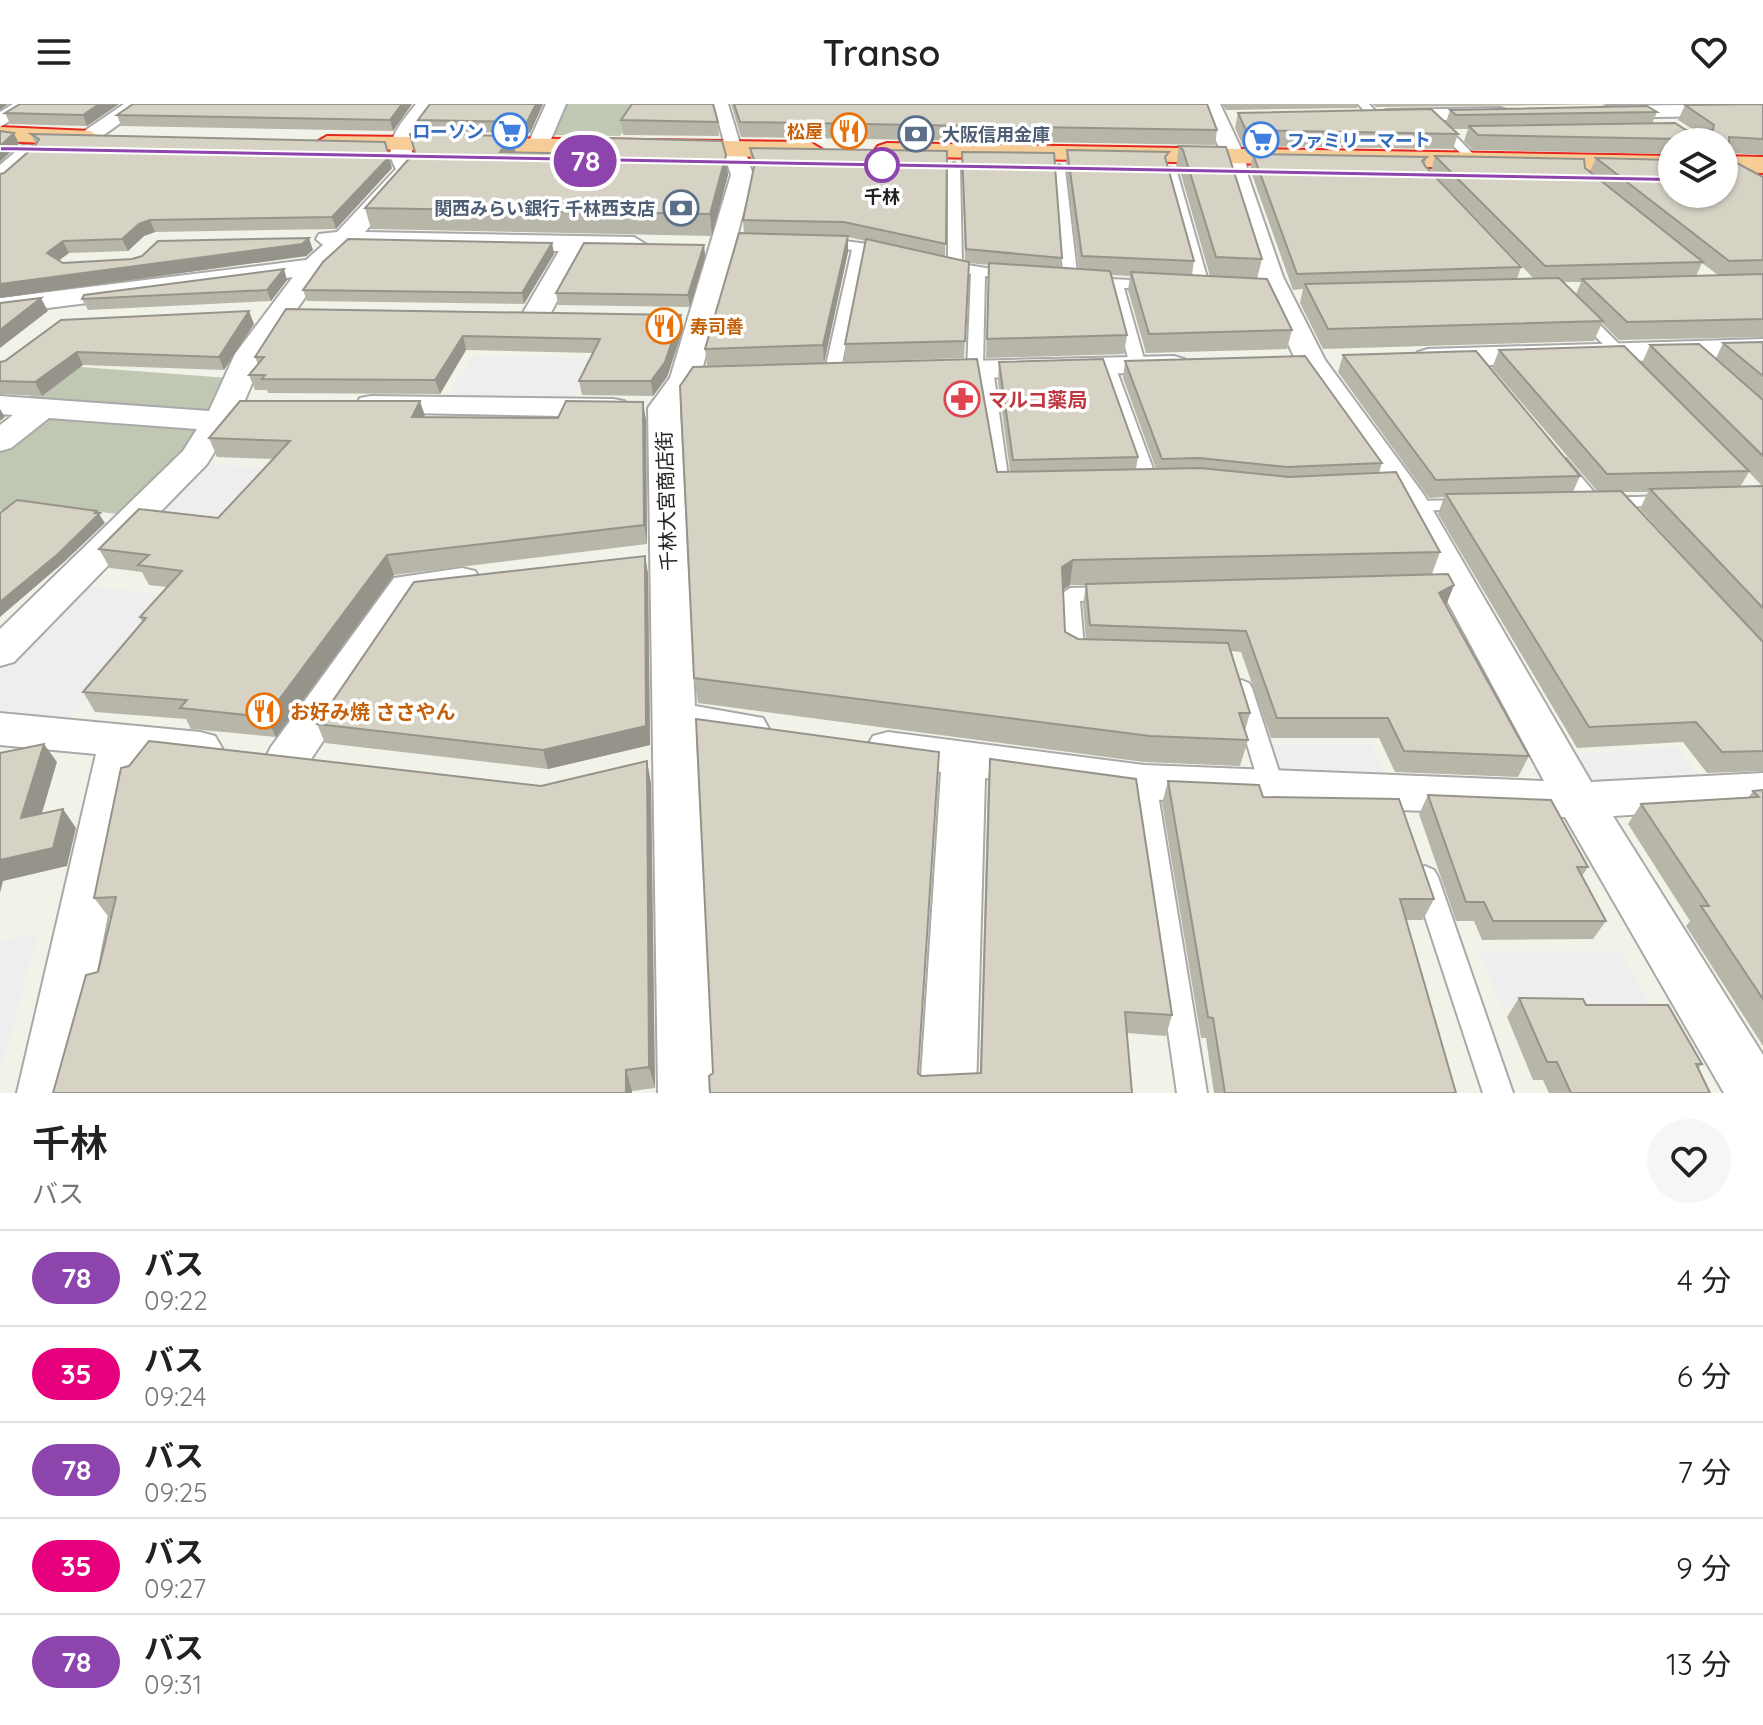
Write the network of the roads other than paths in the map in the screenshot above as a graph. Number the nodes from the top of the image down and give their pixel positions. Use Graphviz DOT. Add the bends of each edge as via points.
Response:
graph roads {
  1 [pos="27,104"];
  2 [pos="137,104"];
  3 [pos="426,104"];
  4 [pos="556,104"];
  5 [pos="1641,108"];
  6 [pos="1512,109"];
  7 [pos="1763,109"];
  8 [pos="1369,110"];
  9 [pos="718,111"];
  10 [pos="1590,112"];
  11 [pos="1221,114"];
  12 [pos="1427,115"];
  13 [pos="1344,117"];
  14 [pos="0,121"];
  15 [pos="1673,128"];
  16 [pos="0,134"];
  17 [pos="1451,135"];
  18 [pos="1466,135"];
  19 [pos="87,138"];
  20 [pos="135,139"];
  21 [pos="538,146"];
  22 [pos="0,149"];
  23 [pos="311,149"];
  24 [pos="30,151"];
  25 [pos="398,151"];
  26 [pos="108,152"];
  27 [pos="736,156"];
  28 [pos="830,157"];
  29 [pos="1476,163"];
  30 [pos="1658,164"];
  31 [pos="1236,166"];
  32 [pos="954,167"];
  33 [pos="1059,169"];
  34 [pos="1738,171"];
  35 [pos="1171,172"];
  36 [pos="0,177"];
  37 [pos="1761,178"];
  38 [pos="1658,180"];
  39 [pos="343,239"];
  40 [pos="296,240"];
  41 [pos="806,240"];
  42 [pos="730,243"];
  43 [pos="576,244"];
  44 [pos="665,246"];
  45 [pos="695,246"];
  46 [pos="859,246"];
  47 [pos="906,255"];
  48 [pos="930,261"];
  49 [pos="315,266"];
  50 [pos="955,267"];
  51 [pos="978,273"];
  52 [pos="1031,278"];
  53 [pos="1116,283"];
  54 [pos="84,295"];
  55 [pos="1568,302"];
  56 [pos="0,306"];
  57 [pos="282,312"];
  58 [pos="314,312"];
  59 [pos="250,313"];
  60 [pos="504,315"];
  61 [pos="535,316"];
  62 [pos="566,316"];
  63 [pos="672,318"];
  64 [pos="702,318"];
  65 [pos="107,320"];
  66 [pos="1763,348"];
  67 [pos="1620,353"];
  68 [pos="1398,358"];
  69 [pos="1208,364"];
  70 [pos="1107,366"];
  71 [pos="1138,366"];
  72 [pos="980,370"];
  73 [pos="898,372"];
  74 [pos="867,373"];
  75 [pos="818,374"];
  76 [pos="1641,375"];
  77 [pos="0,405"];
  78 [pos="334,405"];
  79 [pos="42,408"];
  80 [pos="664,408"];
  81 [pos="234,411"];
  82 [pos="0,441"];
  83 [pos="1553,454"];
  84 [pos="1150,485"];
  85 [pos="1031,488"];
  86 [pos="1400,494"];
  87 [pos="1687,500"];
  88 [pos="1619,502"];
  89 [pos="1563,503"];
  90 [pos="1593,503"];
  91 [pos="1488,505"];
  92 [pos="1640,525"];
  93 [pos="499,576"];
  94 [pos="1132,593"];
  95 [pos="0,652"];
  96 [pos="1106,656"];
  97 [pos="1237,673"];
  98 [pos="0,729"];
  99 [pos="782,733"];
  100 [pos="121,741"];
  101 [pos="842,742"];
  102 [pos="662,749"];
  103 [pos="964,758"];
  104 [pos="287,759"];
  105 [pos="333,764"];
  106 [pos="1144,782"];
  107 [pos="1272,787"];
  108 [pos="1763,790"];
  109 [pos="1579,800"];
  110 [pos="1417,852"];
  111 [pos="45,1093"];
  112 [pos="686,1093"];
  113 [pos="948,1093"];
  114 [pos="1192,1093"];
  115 [pos="1498,1093"];
  116 [pos="1755,1093"];
  1 -- 14 [label="street"];
  2 -- 19 [label="street"];
  3 -- 25 [label="street"];
  4 -- 21 [label="street"];
  5 -- 7 [label="street"];
  5 -- 10 [label="street"];
  5 -- 15 [label="street"];
  6 -- 12 [label="street"];
  8 -- 12 [label="street"];
  8 -- 13 [label="street"];
  9 -- 27 [label="street"];
  11 -- 31 [label="street"];
  12 -- 17 [label="lane"];
  16 -- 19 [label="highway"];
  17 -- 18 [label="lane"];
  17 -- 29 [label="lane"];
  19 -- 20 [label="highway"];
  21 -- 25 [label="highway"];
  21 -- 27 [label="highway"];
  22 -- 24 [label="highway"];
  23 -- 25 [label="highway"];
  24 -- 26 [label="highway"];
  24 -- 36 [label="street"];
  25 -- 27 [label="highway"];
  25 -- 39 [label="street" via="407,170"];
  27 -- 28 [label="highway"];
  27 -- 42 [label="street, 千林大宮商店街" via="742,175"];
  29 -- 30 [label="highway"];
  29 -- 31 [label="highway"];
  31 -- 32 [label="highway" via="861,158"];
  31 -- 35 [label="highway"];
  31 -- 38 [label="highway"];
  31 -- 86 [label="street" via="1276,294 1312,361"];
  32 -- 33 [label="highway"];
  32 -- 50 [label="lane"];
  33 -- 35 [label="highway"];
  33 -- 53 [label="lane" via="1065,280"];
  34 -- 37 [label="highway"];
  35 -- 53 [label="lane" via="1196,287"];
  39 -- 40 [label="street"];
  39 -- 43 [label="street"];
  39 -- 49 [label="street"];
  41 -- 46 [label="lane"];
  42 -- 45 [label="street"];
  42 -- 64 [label="street, 千林大宮商店街"];
  43 -- 44 [label="street"];
  43 -- 61 [label="street"];
  46 -- 47 [label="lane"];
  46 -- 75 [label="lane"];
  48 -- 50 [label="lane"];
  49 -- 54 [label="street"];
  49 -- 57 [label="street"];
  50 -- 51 [label="lane"];
  51 -- 52 [label="lane"];
  51 -- 72 [label="lane"];
  53 -- 71 [label="lane"];
  54 -- 56 [label="street"];
  54 -- 65 [label="street" via="53,326"];
  55 -- 67 [label="lane"];
  57 -- 58 [label="street"];
  57 -- 59 [label="street"];
  57 -- 81 [label="street" via="250,354"];
  60 -- 61 [label="street"];
  61 -- 62 [label="street"];
  63 -- 64 [label="street"];
  64 -- 80 [label="street, 千林大宮商店街" via="700,377"];
  66 -- 67 [label="street" via="1701,360"];
  67 -- 68 [label="street" via="1476,362"];
  67 -- 76 [label="lane"];
  69 -- 71 [label="street"];
  70 -- 71 [label="street"];
  70 -- 72 [label="street"];
  70 -- 84 [label="lane"];
  72 -- 73 [label="street"];
  72 -- 85 [label="lane" via="1001,489"];
  74 -- 75 [label="street"];
  77 -- 79 [label="street"];
  78 -- 80 [label="street"];
  79 -- 81 [label="street"];
  79 -- 82 [label="street"];
  80 -- 102 [label="street, 千林大宮商店街" via="653,559"];
  81 -- 95 [label="street" via="195,457"];
  83 -- 90 [label="lane"];
  86 -- 91 [label="lane"];
  86 -- 109 [label="street" via="1441,586"];
  87 -- 88 [label="lane"];
  88 -- 90 [label="lane"];
  88 -- 92 [label="lane"];
  89 -- 90 [label="lane"];
  93 -- 104 [label="street" via="407,587"];
  94 -- 96 [label="lane" via="1070,595 1074,655"];
  97 -- 107 [label="lane"];
  98 -- 100 [label="street"];
  99 -- 102 [label="street"];
  100 -- 104 [label="street"];
  100 -- 111 [label="street"];
  101 -- 103 [label="street"];
  102 -- 112 [label="street, 千林大宮商店街"];
  103 -- 106 [label="street"];
  103 -- 113 [label="street"];
  104 -- 105 [label="street"];
  106 -- 107 [label="street"];
  106 -- 114 [label="lane"];
  107 -- 109 [label="street" via="1402,807"];
  108 -- 109 [label="street"];
  109 -- 116 [label="street"];
  110 -- 115 [label="lane"];
}
